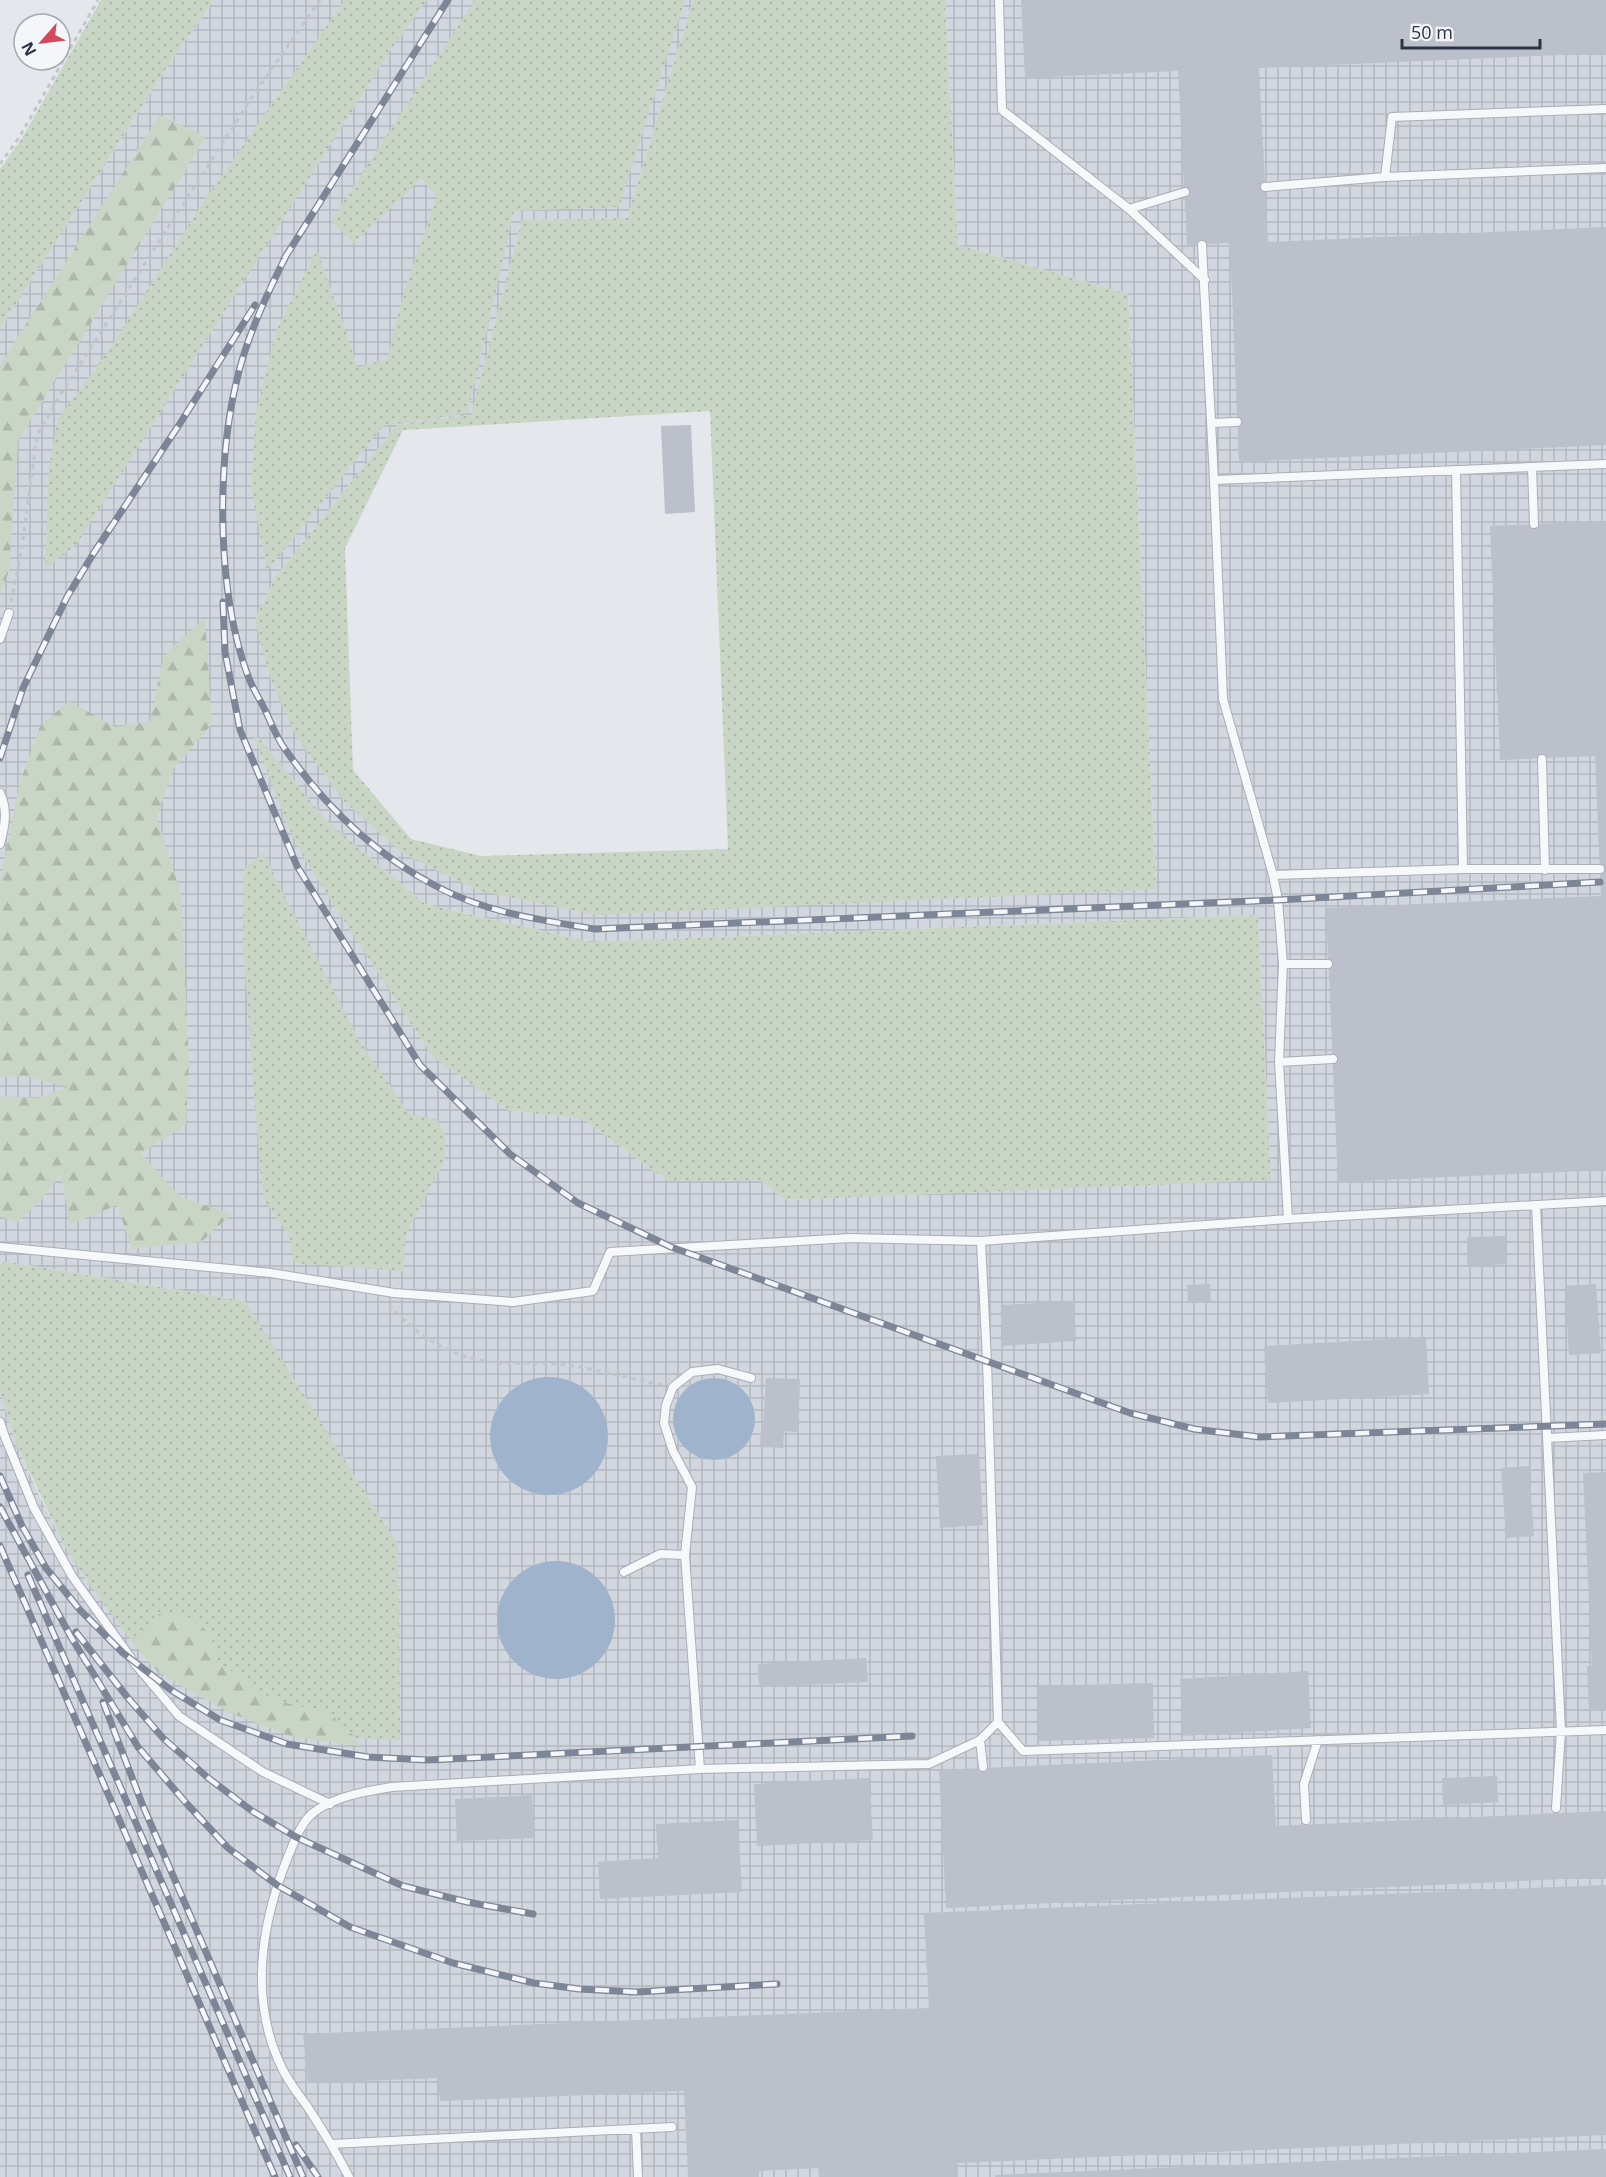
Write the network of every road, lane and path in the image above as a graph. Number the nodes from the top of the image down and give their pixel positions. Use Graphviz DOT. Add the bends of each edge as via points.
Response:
graph roads {
  1 [pos="98,0"];
  2 [pos="320,0"];
  3 [pos="999,0"];
  4 [pos="1606,109"];
  5 [pos="0,164"];
  6 [pos="1606,168"];
  7 [pos="1385,177"];
  8 [pos="1265,187"];
  9 [pos="1185,192"];
  10 [pos="1129,209"];
  11 [pos="1202,245"];
  12 [pos="1205,280"];
  13 [pos="1237,422"];
  14 [pos="1211,423"];
  15 [pos="1606,464"];
  16 [pos="1532,467"];
  17 [pos="1456,470"];
  18 [pos="1214,480"];
  19 [pos="1534,524"];
  20 [pos="9,613"];
  21 [pos="0,639"];
  22 [pos="1542,759"];
  23 [pos="0,793"];
  24 [pos="0,844"];
  25 [pos="1600,868"];
  26 [pos="1463,869"];
  27 [pos="1545,870"];
  28 [pos="1273,875"];
  29 [pos="1284,964"];
  30 [pos="1329,964"];
  31 [pos="1333,1059"];
  32 [pos="1279,1062"];
  33 [pos="1606,1201"];
  34 [pos="1536,1205"];
  35 [pos="1288,1219"];
  36 [pos="981,1241"];
  37 [pos="0,1247"];
  38 [pos="383,1299"];
  39 [pos="751,1378"];
  40 [pos="673,1387"];
  41 [pos="0,1422"];
  42 [pos="1606,1435"];
  43 [pos="1548,1438"];
  44 [pos="685,1555"];
  45 [pos="624,1572"];
  46 [pos="998,1722"];
  47 [pos="1606,1730"];
  48 [pos="1561,1731"];
  49 [pos="980,1740"];
  50 [pos="1318,1740"];
  51 [pos="983,1767"];
  52 [pos="700,1769"];
  53 [pos="330,1804"];
  54 [pos="1556,1808"];
  55 [pos="1306,1820"];
  56 [pos="672,2127"];
  57 [pos="636,2129"];
  58 [pos="331,2144"];
  59 [pos="349,2177"];
  60 [pos="638,2177"];
  1 -- 5 [label="path"];
  2 -- 20 [label="path" via="252,97 37,435"];
  3 -- 10 [label="lane" via="1002,110"];
  4 -- 7 [label="lane" via="1392,117"];
  6 -- 7 [label="lane"];
  7 -- 8 [label="lane"];
  9 -- 10 [label="lane"];
  10 -- 12 [label="lane"];
  11 -- 12 [label="lane"];
  12 -- 14 [label="lane"];
  13 -- 14 [label="lane"];
  14 -- 18 [label="lane"];
  15 -- 16 [label="lane"];
  16 -- 17 [label="lane"];
  16 -- 19 [label="lane"];
  17 -- 18 [label="lane"];
  17 -- 26 [label="lane"];
  18 -- 28 [label="lane" via="1223,699"];
  20 -- 21 [label="lane"];
  22 -- 27 [label="lane"];
  23 -- 24 [label="lane" via="5,820"];
  25 -- 27 [label="lane"];
  26 -- 27 [label="lane"];
  26 -- 28 [label="lane"];
  28 -- 29 [label="lane"];
  29 -- 30 [label="lane"];
  29 -- 32 [label="lane"];
  31 -- 32 [label="lane"];
  32 -- 35 [label="lane"];
  33 -- 34 [label="lane"];
  34 -- 35 [label="lane"];
  34 -- 43 [label="lane"];
  35 -- 36 [label="lane"];
  36 -- 37 [label="lane" via="850,1238 610,1252 593,1291 513,1302 394,1293 271,1273"];
  36 -- 46 [label="lane"];
  38 -- 40 [label="path" via="419,1334 448,1351 501,1363 559,1364"];
  39 -- 40 [label="lane" via="718,1369 692,1372"];
  40 -- 44 [label="lane" via="664,1423 692,1487"];
  41 -- 53 [label="lane" via="34,1508 72,1576 136,1665 179,1716 263,1772"];
  42 -- 43 [label="lane"];
  43 -- 48 [label="lane"];
  44 -- 45 [label="lane" via="660,1554"];
  44 -- 52 [label="lane"];
  46 -- 49 [label="lane"];
  46 -- 50 [label="lane" via="1023,1751"];
  47 -- 48 [label="lane"];
  48 -- 50 [label="lane"];
  48 -- 54 [label="lane"];
  49 -- 51 [label="lane"];
  49 -- 52 [label="lane" via="929,1764"];
  50 -- 55 [label="lane" via="1304,1784"];
  52 -- 53 [label="lane" via="392,1787 362,1792"];
  53 -- 58 [label="lane" via="314,1812 303,1825 277,1885 263,1945 260,1983 267,2029 282,2068"];
  56 -- 57 [label="lane"];
  57 -- 58 [label="lane"];
  57 -- 60 [label="lane"];
  58 -- 59 [label="lane"];
}
